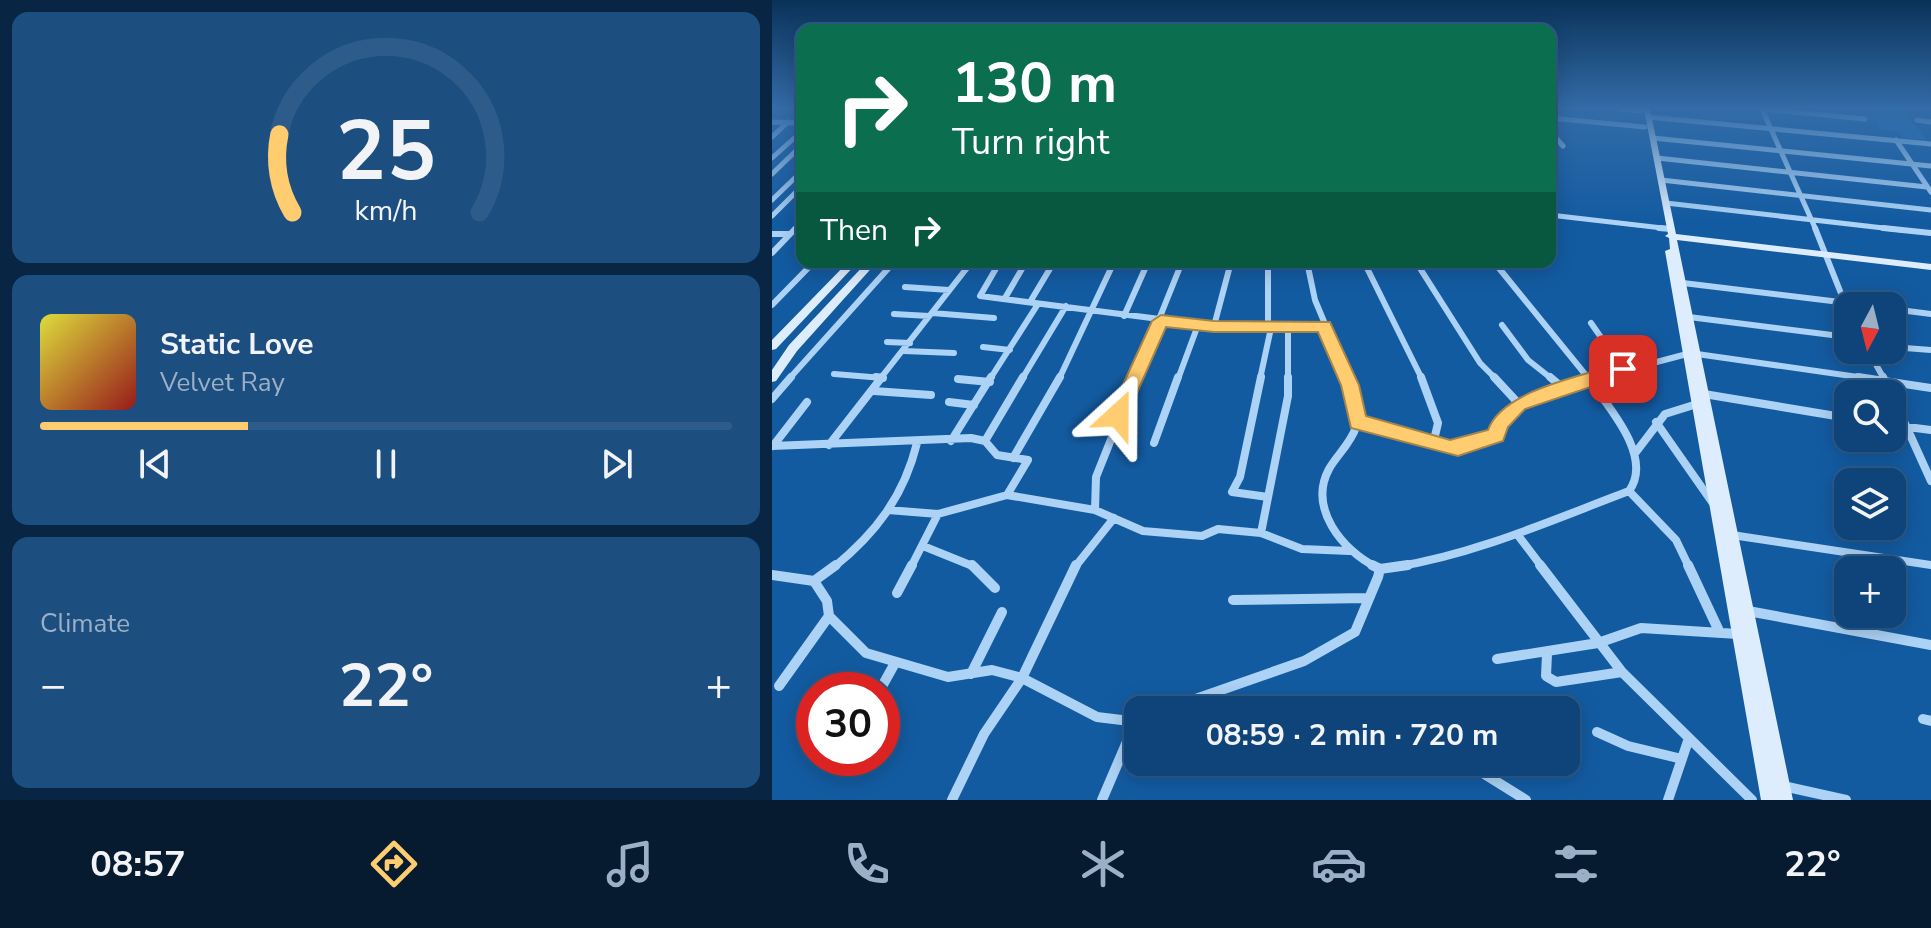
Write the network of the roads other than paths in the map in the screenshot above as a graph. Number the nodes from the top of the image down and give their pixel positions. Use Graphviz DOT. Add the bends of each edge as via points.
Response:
graph roads {
  1 [pos="785,146"];
  2 [pos="1649,146"];
  3 [pos="1655,146"];
  4 [pos="1748,146"];
  5 [pos="1900,146"];
  6 [pos="796,148"];
  7 [pos="772,149"];
  8 [pos="782,149"];
  9 [pos="1778,149"];
  10 [pos="796,152"];
  11 [pos="772,158"];
  12 [pos="1657,158"];
  13 [pos="1912,164"];
  14 [pos="1931,166"];
  15 [pos="1790,173"];
  16 [pos="772,174"];
  17 [pos="796,177"];
  18 [pos="1661,180"];
  19 [pos="1929,190"];
  20 [pos="796,192"];
  21 [pos="1801,196"];
  22 [pos="772,200"];
  23 [pos="1666,203"];
  24 [pos="1931,210"];
  25 [pos="772,216"];
  26 [pos="1556,216"];
  27 [pos="1812,221"];
  28 [pos="796,227"];
  29 [pos="1931,233"];
  30 [pos="772,234"];
  31 [pos="789,234"];
  32 [pos="1670,236"];
  33 [pos="772,253"];
  34 [pos="1829,260"];
  35 [pos="1931,267"];
  36 [pos="808,268"];
  37 [pos="847,268"];
  38 [pos="866,268"];
  39 [pos="889,268"];
  40 [pos="966,268"];
  41 [pos="996,268"];
  42 [pos="1022,268"];
  43 [pos="1051,268"];
  44 [pos="1111,268"];
  45 [pos="1145,268"];
  46 [pos="1180,268"];
  47 [pos="1229,268"];
  48 [pos="1268,268"];
  49 [pos="1307,268"];
  50 [pos="1367,268"];
  51 [pos="1420,268"];
  52 [pos="1499,268"];
  53 [pos="1931,275"];
  54 [pos="1683,283"];
  55 [pos="905,287"];
  56 [pos="949,290"];
  57 [pos="1840,292"];
  58 [pos="1005,298"];
  59 [pos="1834,300"];
  60 [pos="1034,303"];
  61 [pos="772,305"];
  62 [pos="1066,306"];
  63 [pos="1093,311"];
  64 [pos="1906,311"];
  65 [pos="894,314"];
  66 [pos="1931,314"];
  67 [pos="930,315"];
  68 [pos="1124,316"];
  69 [pos="1689,317"];
  70 [pos="994,318"];
  71 [pos="1161,321"];
  72 [pos="1591,323"];
  73 [pos="1198,325"];
  74 [pos="1502,325"];
  75 [pos="1214,326"];
  76 [pos="1324,326"];
  77 [pos="1269,328"];
  78 [pos="1288,329"];
  79 [pos="1834,335"];
  80 [pos="887,342"];
  81 [pos="910,343"];
  82 [pos="772,346"];
  83 [pos="983,347"];
  84 [pos="1906,348"];
  85 [pos="1010,350"];
  86 [pos="1931,350"];
  87 [pos="904,351"];
  88 [pos="954,353"];
  89 [pos="1692,354"];
  90 [pos="1623,369"];
  91 [pos="834,374"];
  92 [pos="772,378"];
  93 [pos="883,378"];
  94 [pos="958,379"];
  95 [pos="1866,380"];
  96 [pos="1590,381"];
  97 [pos="990,382"];
  98 [pos="1906,385"];
  99 [pos="1563,388"];
  100 [pos="1931,388"];
  101 [pos="874,391"];
  102 [pos="931,395"];
  103 [pos="772,399"];
  104 [pos="1701,399"];
  105 [pos="807,402"];
  106 [pos="949,402"];
  107 [pos="1519,404"];
  108 [pos="974,405"];
  109 [pos="1834,416"];
  110 [pos="1656,422"];
  111 [pos="1358,423"];
  112 [pos="1907,427"];
  113 [pos="1931,430"];
  114 [pos="1434,440"];
  115 [pos="951,441"];
  116 [pos="985,441"];
  117 [pos="917,443"];
  118 [pos="1154,443"];
  119 [pos="829,445"];
  120 [pos="772,446"];
  121 [pos="1636,452"];
  122 [pos="1013,458"];
  123 [pos="1931,481"];
  124 [pos="1629,491"];
  125 [pos="1007,495"];
  126 [pos="1268,497"];
  127 [pos="1720,507"];
  128 [pos="888,510"];
  129 [pos="1095,510"];
  130 [pos="938,514"];
  131 [pos="1114,518"];
  132 [pos="1261,533"];
  133 [pos="1517,534"];
  134 [pos="1732,535"];
  135 [pos="923,546"];
  136 [pos="1349,551"];
  137 [pos="1931,565"];
  138 [pos="1380,569"];
  139 [pos="772,575"];
  140 [pos="814,581"];
  141 [pos="995,588"];
  142 [pos="897,593"];
  143 [pos="1368,598"];
  144 [pos="1233,600"];
  145 [pos="1747,611"];
  146 [pos="1002,612"];
  147 [pos="829,616"];
  148 [pos="1719,631"];
  149 [pos="1738,634"];
  150 [pos="1598,643"];
  151 [pos="1931,645"];
  152 [pos="1547,654"];
  153 [pos="1497,659"];
  154 [pos="895,663"];
  155 [pos="890,672"];
  156 [pos="1622,672"];
  157 [pos="971,674"];
  158 [pos="1022,678"];
  159 [pos="779,686"];
  160 [pos="1204,696"];
  161 [pos="1124,721"];
  162 [pos="1597,732"];
  163 [pos="1689,738"];
  164 [pos="1124,750"];
  165 [pos="1682,759"];
  166 [pos="1487,776"];
  167 [pos="1784,793"];
  168 [pos="952,800"];
  169 [pos="1102,800"];
  170 [pos="1526,800"];
  171 [pos="1668,800"];
  172 [pos="1752,800"];
  173 [pos="1769,800"];
  174 [pos="1846,800"];
  1 -- 8 [label="street"];
  2 -- 32 [label="main road"];
  3 -- 12 [label="main road"];
  4 -- 9 [label="street"];
  5 -- 13 [label="street"];
  6 -- 8 [label="street"];
  7 -- 8 [label="street"];
  8 -- 11 [label="street"];
  9 -- 13 [label="street"];
  9 -- 15 [label="street"];
  10 -- 16 [label="street"];
  12 -- 15 [label="street"];
  12 -- 18 [label="main road"];
  13 -- 14 [label="street"];
  13 -- 19 [label="street"];
  15 -- 19 [label="street"];
  15 -- 21 [label="street"];
  17 -- 22 [label="street"];
  18 -- 21 [label="street"];
  18 -- 23 [label="main road"];
  20 -- 25 [label="street"];
  21 -- 24 [label="street"];
  21 -- 27 [label="street"];
  23 -- 27 [label="street"];
  23 -- 32 [label="main road"];
  26 -- 32 [label="street"];
  27 -- 29 [label="street"];
  27 -- 34 [label="street"];
  28 -- 31 [label="street"];
  30 -- 31 [label="street"];
  31 -- 33 [label="street"];
  32 -- 34 [label="main road"];
  32 -- 54 [label="main road"];
  32 -- 89 [label="main road"];
  34 -- 35 [label="main road"];
  34 -- 53 [label="main road"];
  34 -- 57 [label="street"];
  36 -- 61 [label="street"];
  37 -- 82 [label="main road"];
  38 -- 92 [label="main road"];
  39 -- 103 [label="street"];
  40 -- 56 [label="street"];
  41 -- 58 [label="street" via="979,295"];
  42 -- 58 [label="street"];
  43 -- 60 [label="street"];
  44 -- 63 [label="street"];
  45 -- 68 [label="street"];
  46 -- 71 [label="street"];
  47 -- 75 [label="street"];
  48 -- 77 [label="street"];
  49 -- 76 [label="street"];
  50 -- 114 [label="street" via="1432,404 1438,423"];
  51 -- 107 [label="street" via="1480,363"];
  52 -- 96 [label="street"];
  54 -- 59 [label="street"];
  54 -- 69 [label="main road"];
  55 -- 56 [label="street"];
  56 -- 67 [label="street"];
  58 -- 60 [label="street"];
  60 -- 62 [label="street"];
  60 -- 85 [label="street"];
  62 -- 63 [label="street"];
  62 -- 116 [label="street"];
  63 -- 68 [label="street"];
  63 -- 122 [label="street"];
  64 -- 66 [label="street"];
  65 -- 67 [label="street"];
  67 -- 70 [label="street"];
  67 -- 81 [label="street"];
  68 -- 71 [label="street"];
  69 -- 79 [label="street"];
  69 -- 89 [label="main road"];
  71 -- 73 [label="street"];
  71 -- 129 [label="street" via="1096,477"];
  72 -- 90 [label="street"];
  73 -- 75 [label="street"];
  73 -- 118 [label="street"];
  74 -- 99 [label="street" via="1528,360"];
  75 -- 77 [label="street"];
  76 -- 78 [label="street"];
  76 -- 111 [label="street" via="1350,385"];
  77 -- 78 [label="street"];
  77 -- 126 [label="street" via="1240,477 1232,492"];
  78 -- 126 [label="street" via="1288,396"];
  80 -- 81 [label="street"];
  81 -- 87 [label="street"];
  83 -- 85 [label="street"];
  84 -- 86 [label="street"];
  85 -- 97 [label="street"];
  87 -- 88 [label="street"];
  87 -- 93 [label="street"];
  89 -- 90 [label="street"];
  89 -- 95 [label="street"];
  89 -- 104 [label="main road"];
  90 -- 96 [label="street"];
  91 -- 93 [label="street"];
  93 -- 101 [label="street"];
  94 -- 97 [label="street"];
  96 -- 99 [label="street"];
  96 -- 121 [label="street"];
  97 -- 108 [label="street"];
  98 -- 100 [label="street"];
  99 -- 107 [label="street"];
  101 -- 102 [label="street"];
  101 -- 119 [label="street"];
  104 -- 109 [label="street"];
  104 -- 110 [label="street"];
  104 -- 127 [label="main road"];
  105 -- 120 [label="street"];
  106 -- 108 [label="street"];
  107 -- 114 [label="street" via="1496,436 1458,448"];
  108 -- 115 [label="street"];
  110 -- 121 [label="street"];
  110 -- 127 [label="street"];
  111 -- 114 [label="street"];
  111 -- 136 [label="street" via="1327,473 1322,494"];
  112 -- 113 [label="street"];
  112 -- 123 [label="street"];
  115 -- 116 [label="street"];
  115 -- 117 [label="street"];
  116 -- 122 [label="street" via="991,453"];
  117 -- 119 [label="street"];
  117 -- 128 [label="street" via="910,479"];
  119 -- 120 [label="street"];
  121 -- 124 [label="street" via="1637,480"];
  122 -- 125 [label="street" via="1028,460"];
  124 -- 133 [label="street"];
  124 -- 148 [label="street" via="1676,540"];
  125 -- 129 [label="street"];
  125 -- 130 [label="street"];
  126 -- 132 [label="street"];
  127 -- 134 [label="main road"];
  127 -- 149 [label="main road"];
  128 -- 130 [label="street"];
  128 -- 140 [label="street" via="864,544"];
  129 -- 131 [label="street"];
  130 -- 135 [label="street"];
  131 -- 132 [label="street" via="1143,531"];
  131 -- 158 [label="street" via="1069,574"];
  132 -- 136 [label="street" via="1302,549"];
  133 -- 138 [label="street" via="1433,561"];
  133 -- 150 [label="street"];
  134 -- 137 [label="street"];
  134 -- 145 [label="main road"];
  135 -- 141 [label="street" via="949,554 990,578"];
  135 -- 142 [label="street"];
  136 -- 138 [label="street"];
  138 -- 143 [label="street" via="1378,585"];
  139 -- 140 [label="street"];
  140 -- 147 [label="street" via="827,601"];
  143 -- 144 [label="street"];
  143 -- 160 [label="street" via="1355,632 1304,661"];
  145 -- 151 [label="street"];
  145 -- 167 [label="main road"];
  146 -- 157 [label="street"];
  147 -- 154 [label="street" via="866,653"];
  147 -- 159 [label="street"];
  148 -- 149 [label="street"];
  148 -- 150 [label="street" via="1641,628"];
  149 -- 173 [label="main road"];
  150 -- 152 [label="street"];
  150 -- 156 [label="street"];
  152 -- 153 [label="street"];
  152 -- 156 [label="street" via="1546,676 1556,682"];
  154 -- 155 [label="street"];
  154 -- 157 [label="street" via="948,677"];
  156 -- 163 [label="street"];
  157 -- 158 [label="street" via="992,670"];
  158 -- 161 [label="street" via="1097,717"];
  158 -- 168 [label="street" via="984,734"];
  162 -- 165 [label="street"];
  163 -- 165 [label="street"];
  163 -- 172 [label="street"];
  164 -- 169 [label="street"];
  165 -- 171 [label="street"];
  166 -- 170 [label="street"];
  167 -- 174 [label="street"];
}
